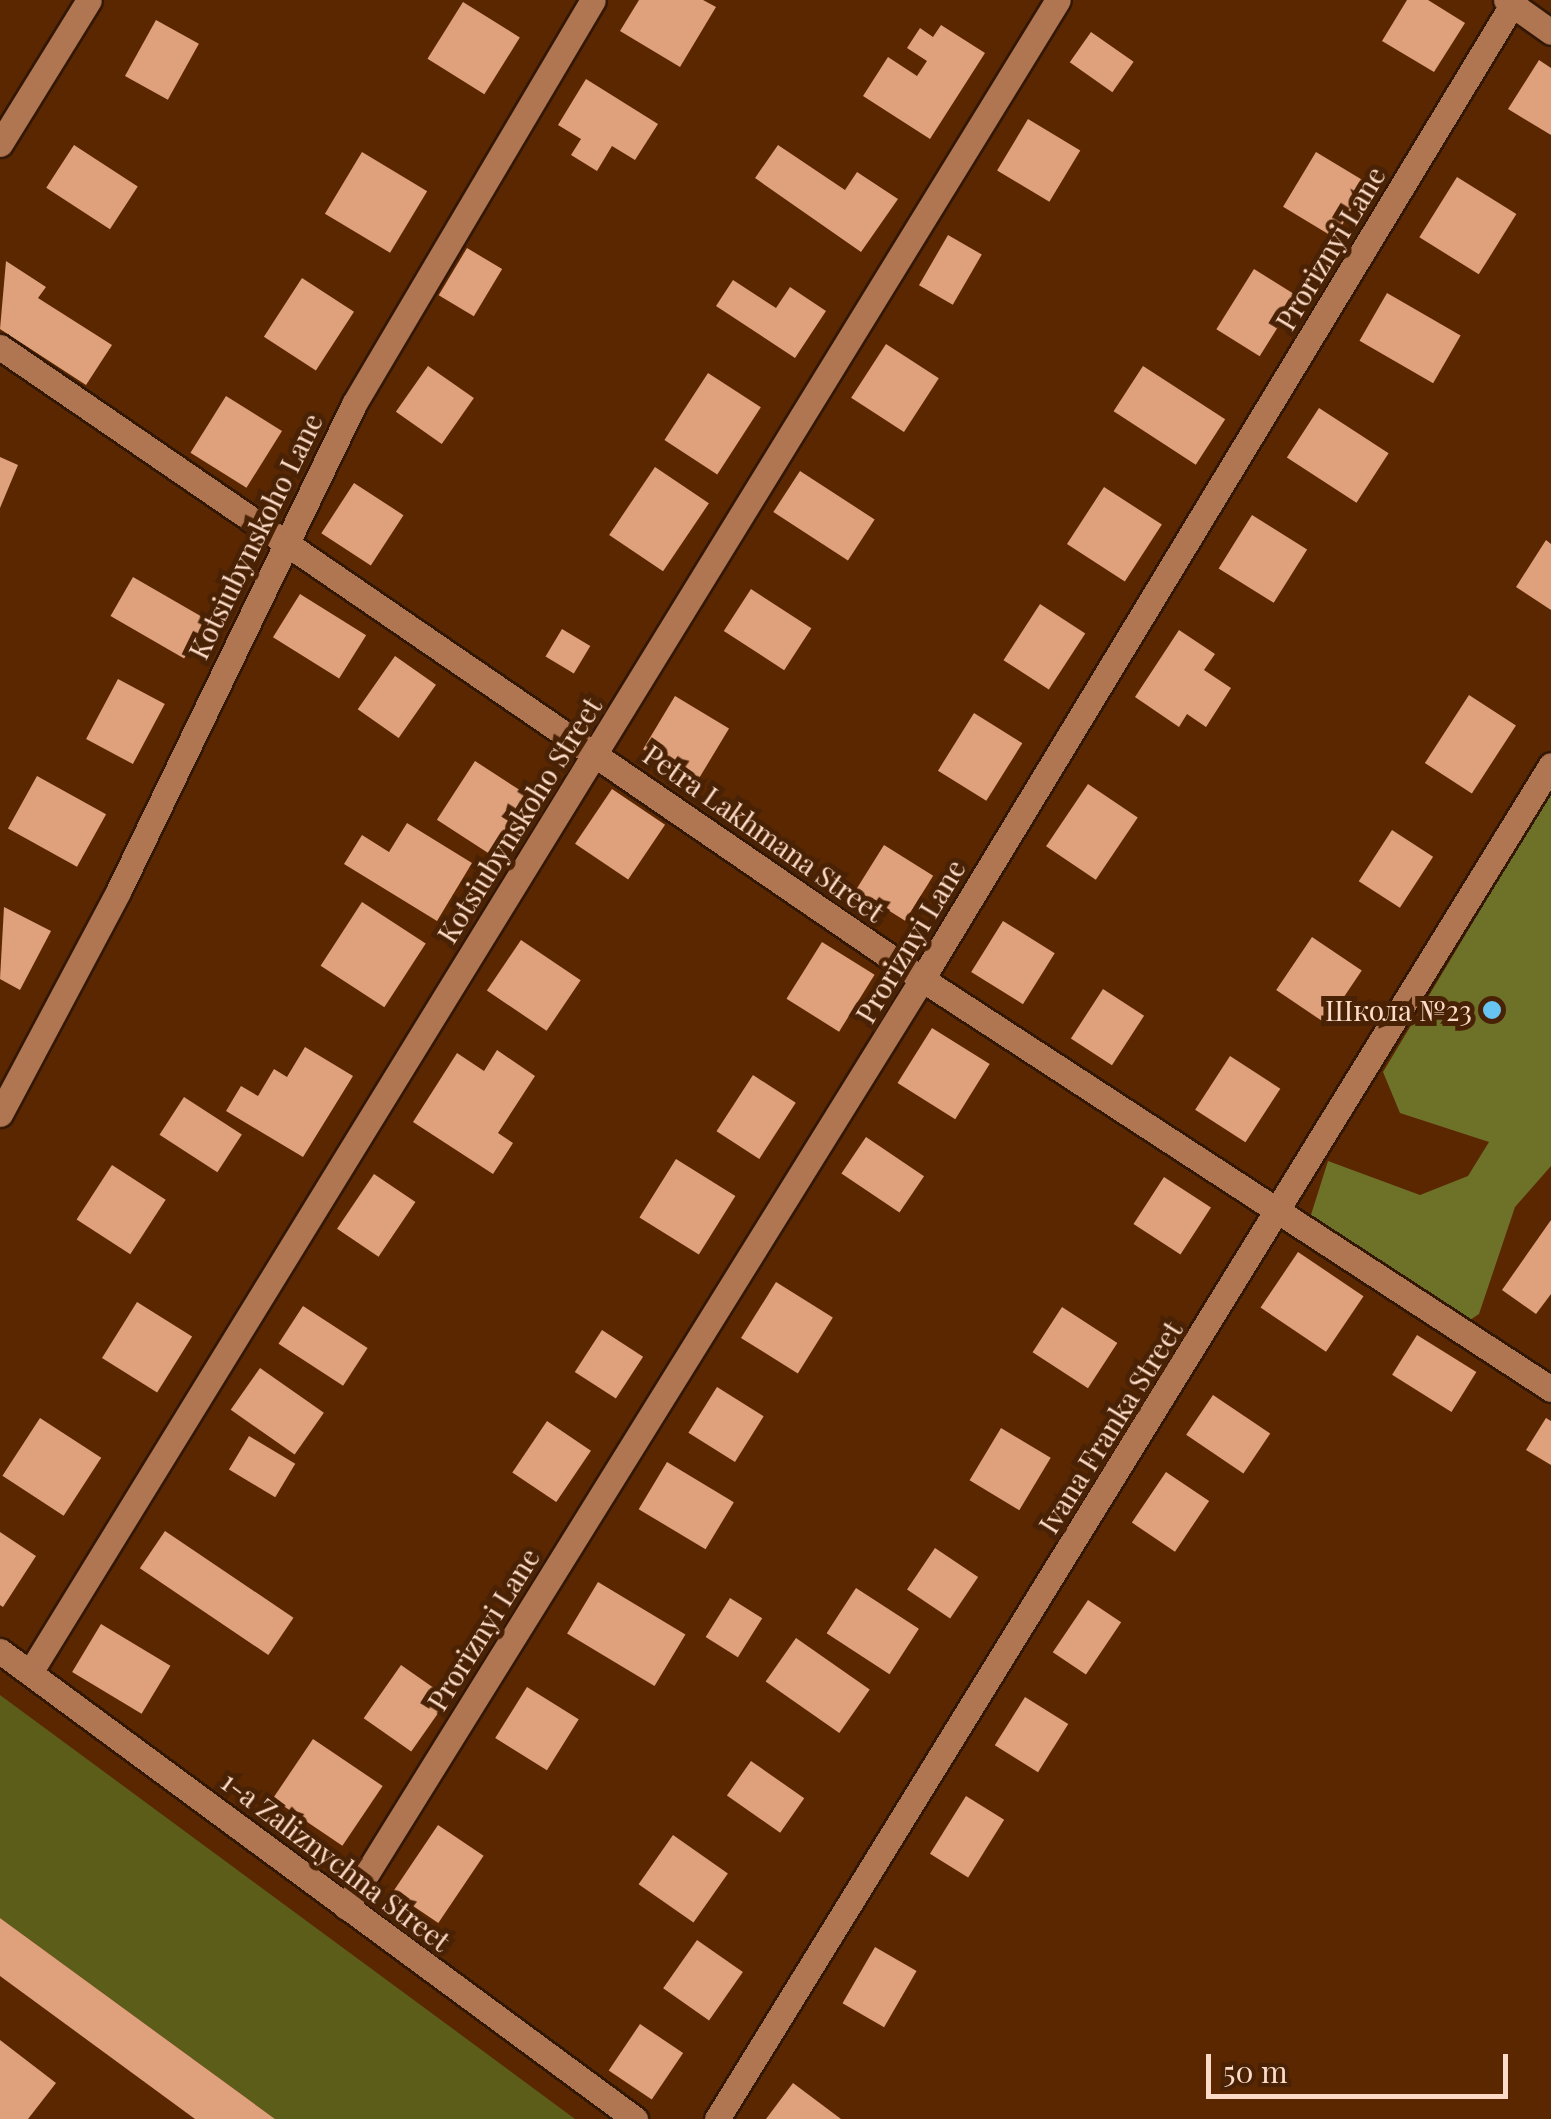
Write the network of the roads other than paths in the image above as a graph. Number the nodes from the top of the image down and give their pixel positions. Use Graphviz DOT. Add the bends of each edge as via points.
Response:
graph roads {
  1 [pos="89,0"];
  2 [pos="593,0"];
  3 [pos="1058,0"];
  4 [pos="1511,2"];
  5 [pos="1551,32"];
  6 [pos="0,141"];
  7 [pos="0,347"];
  8 [pos="282,542"];
  9 [pos="595,752"];
  10 [pos="1551,765"];
  11 [pos="922,979"];
  12 [pos="0,1114"];
  13 [pos="1278,1213"];
  14 [pos="1551,1389"];
  15 [pos="0,1652"];
  16 [pos="31,1672"];
  17 [pos="346,1906"];
  18 [pos="636,2119"];
  19 [pos="717,2119"];
  1 -- 6 [label="street"];
  2 -- 8 [label="street, Kotsiubynskoho Lane" via="424,282"];
  3 -- 9 [label="street, Kotsiubynskoho Street"];
  4 -- 5 [label="street"];
  4 -- 11 [label="street, Proriznyi Lane"];
  7 -- 8 [label="street, Petra Lakhmana Street"];
  8 -- 9 [label="street, Petra Lakhmana Street"];
  8 -- 12 [label="street, Kotsiubynskoho Lane" via="118,892"];
  9 -- 11 [label="street, Petra Lakhmana Street"];
  9 -- 16 [label="street, Kotsiubynskoho Street"];
  10 -- 13 [label="street, Ivana Franka Street"];
  11 -- 13 [label="street, Petra Lakhmana Street"];
  11 -- 17 [label="street, Proriznyi Lane"];
  13 -- 14 [label="street, Petra Lakhmana Street"];
  13 -- 19 [label="street, Ivana Franka Street"];
  15 -- 16 [label="street, 1-a Zaliznychna Street"];
  16 -- 17 [label="street, 1-a Zaliznychna Street"];
  17 -- 18 [label="street, 1-a Zaliznychna Street"];
}
